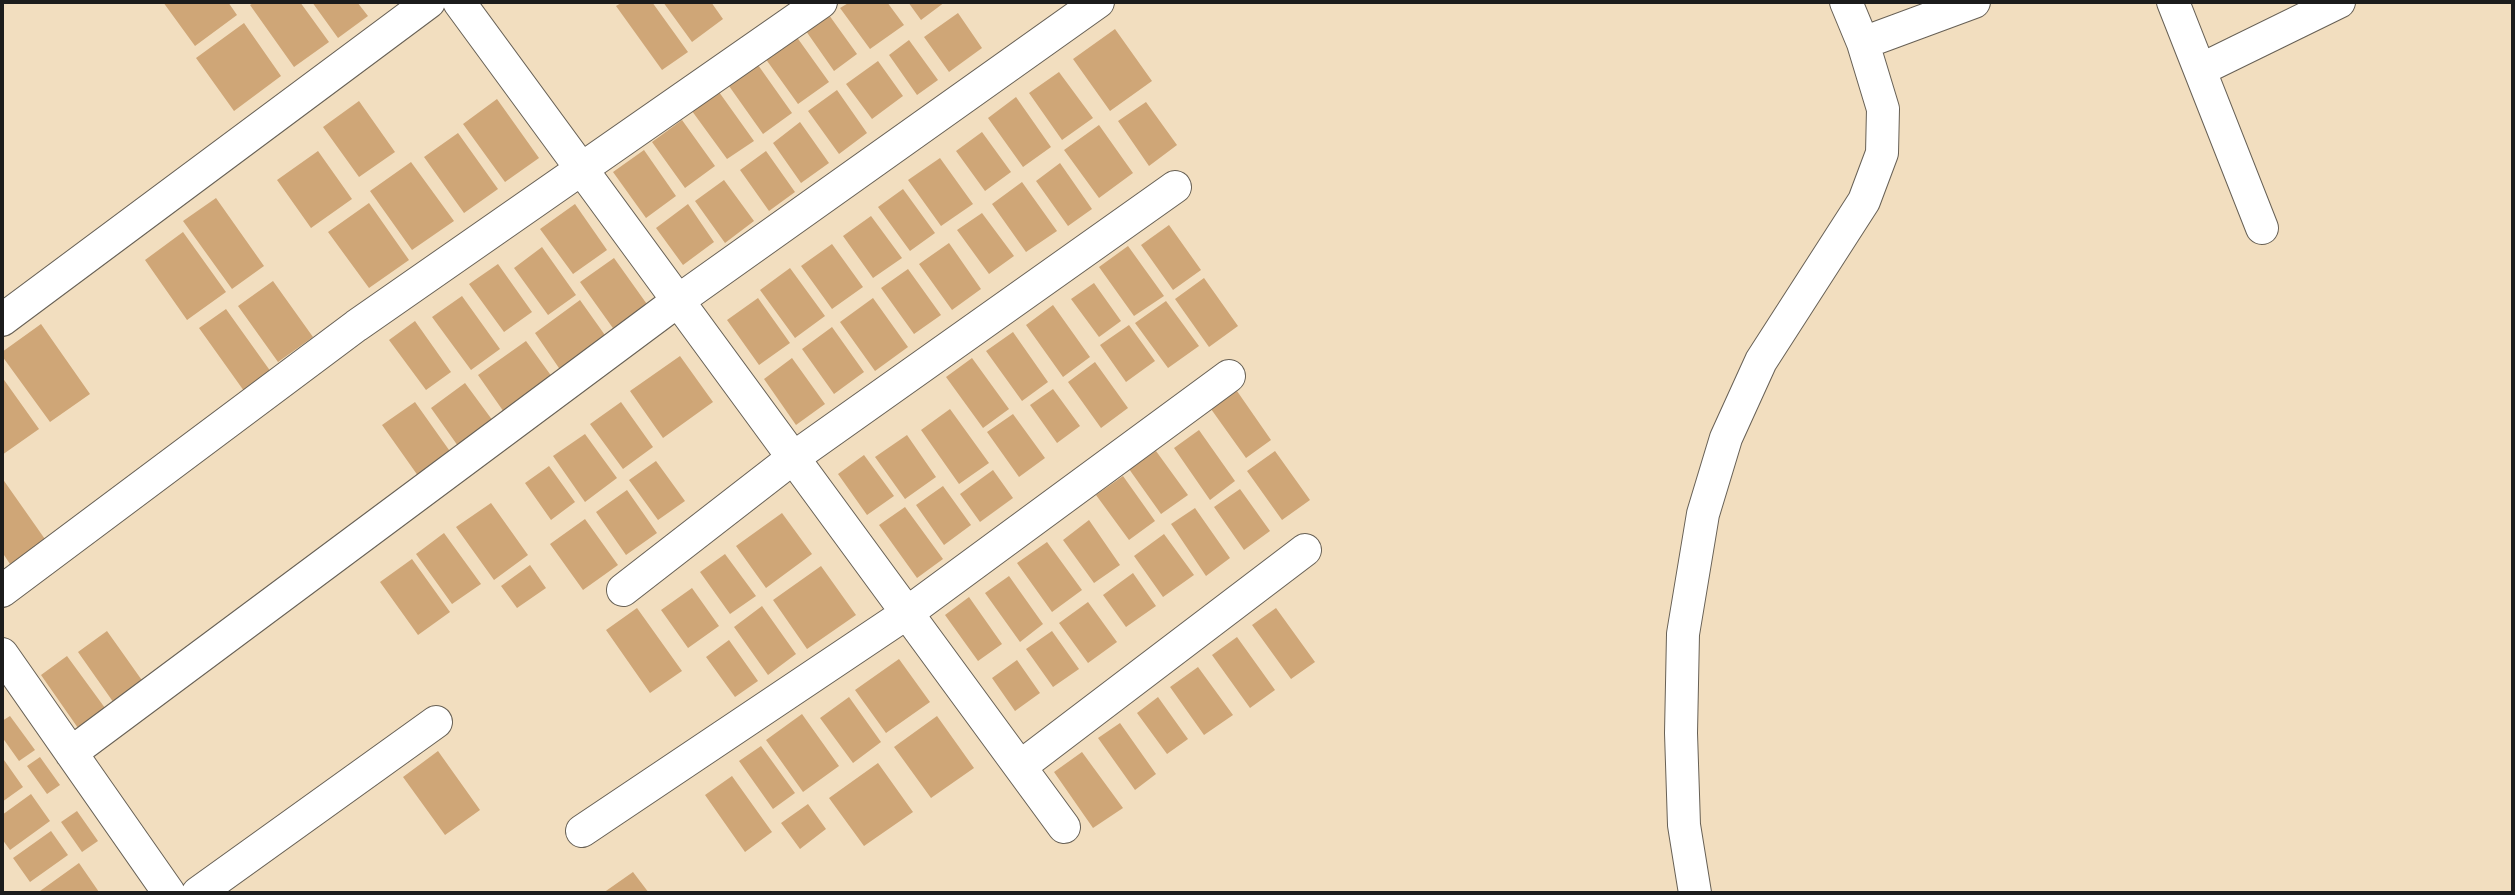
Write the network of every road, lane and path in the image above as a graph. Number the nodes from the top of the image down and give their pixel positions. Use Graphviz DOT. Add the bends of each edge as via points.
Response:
graph roads {
  1 [pos="429,2"];
  2 [pos="459,2"];
  3 [pos="821,2"];
  4 [pos="1098,2"];
  5 [pos="1846,2"];
  6 [pos="1973,2"];
  7 [pos="2173,2"];
  8 [pos="2339,2"];
  9 [pos="1863,43"];
  10 [pos="2200,70"];
  11 [pos="580,168"];
  12 [pos="1175,187"];
  13 [pos="2262,228"];
  14 [pos="679,300"];
  15 [pos="2,320"];
  16 [pos="1228,376"];
  17 [pos="793,458"];
  18 [pos="1305,550"];
  19 [pos="624,590"];
  20 [pos="2,591"];
  21 [pos="907,613"];
  22 [pos="2,654"];
  23 [pos="436,722"];
  24 [pos="71,753"];
  25 [pos="1021,766"];
  26 [pos="1064,827"];
  27 [pos="582,831"];
  28 [pos="169,893"];
  29 [pos="198,893"];
  30 [pos="1695,893"];
  1 -- 15 [label="street"];
  2 -- 11 [label="street"];
  3 -- 11 [label="street"];
  4 -- 14 [label="street"];
  5 -- 9 [label="street"];
  6 -- 9 [label="street"];
  7 -- 10 [label="street"];
  8 -- 10 [label="street"];
  9 -- 30 [label="street" via="1883,110 1882,153 1864,201 1761,361 1726,438 1703,514 1683,634 1684,825"];
  10 -- 13 [label="street"];
  11 -- 14 [label="street"];
  11 -- 20 [label="street" via="356,326"];
  12 -- 17 [label="street"];
  14 -- 17 [label="street"];
  14 -- 24 [label="street"];
  16 -- 21 [label="street"];
  17 -- 19 [label="street"];
  17 -- 21 [label="street"];
  18 -- 25 [label="street"];
  21 -- 25 [label="street"];
  21 -- 27 [label="street"];
  22 -- 24 [label="street"];
  23 -- 29 [label="street"];
  24 -- 28 [label="street"];
  25 -- 26 [label="street"];
}
